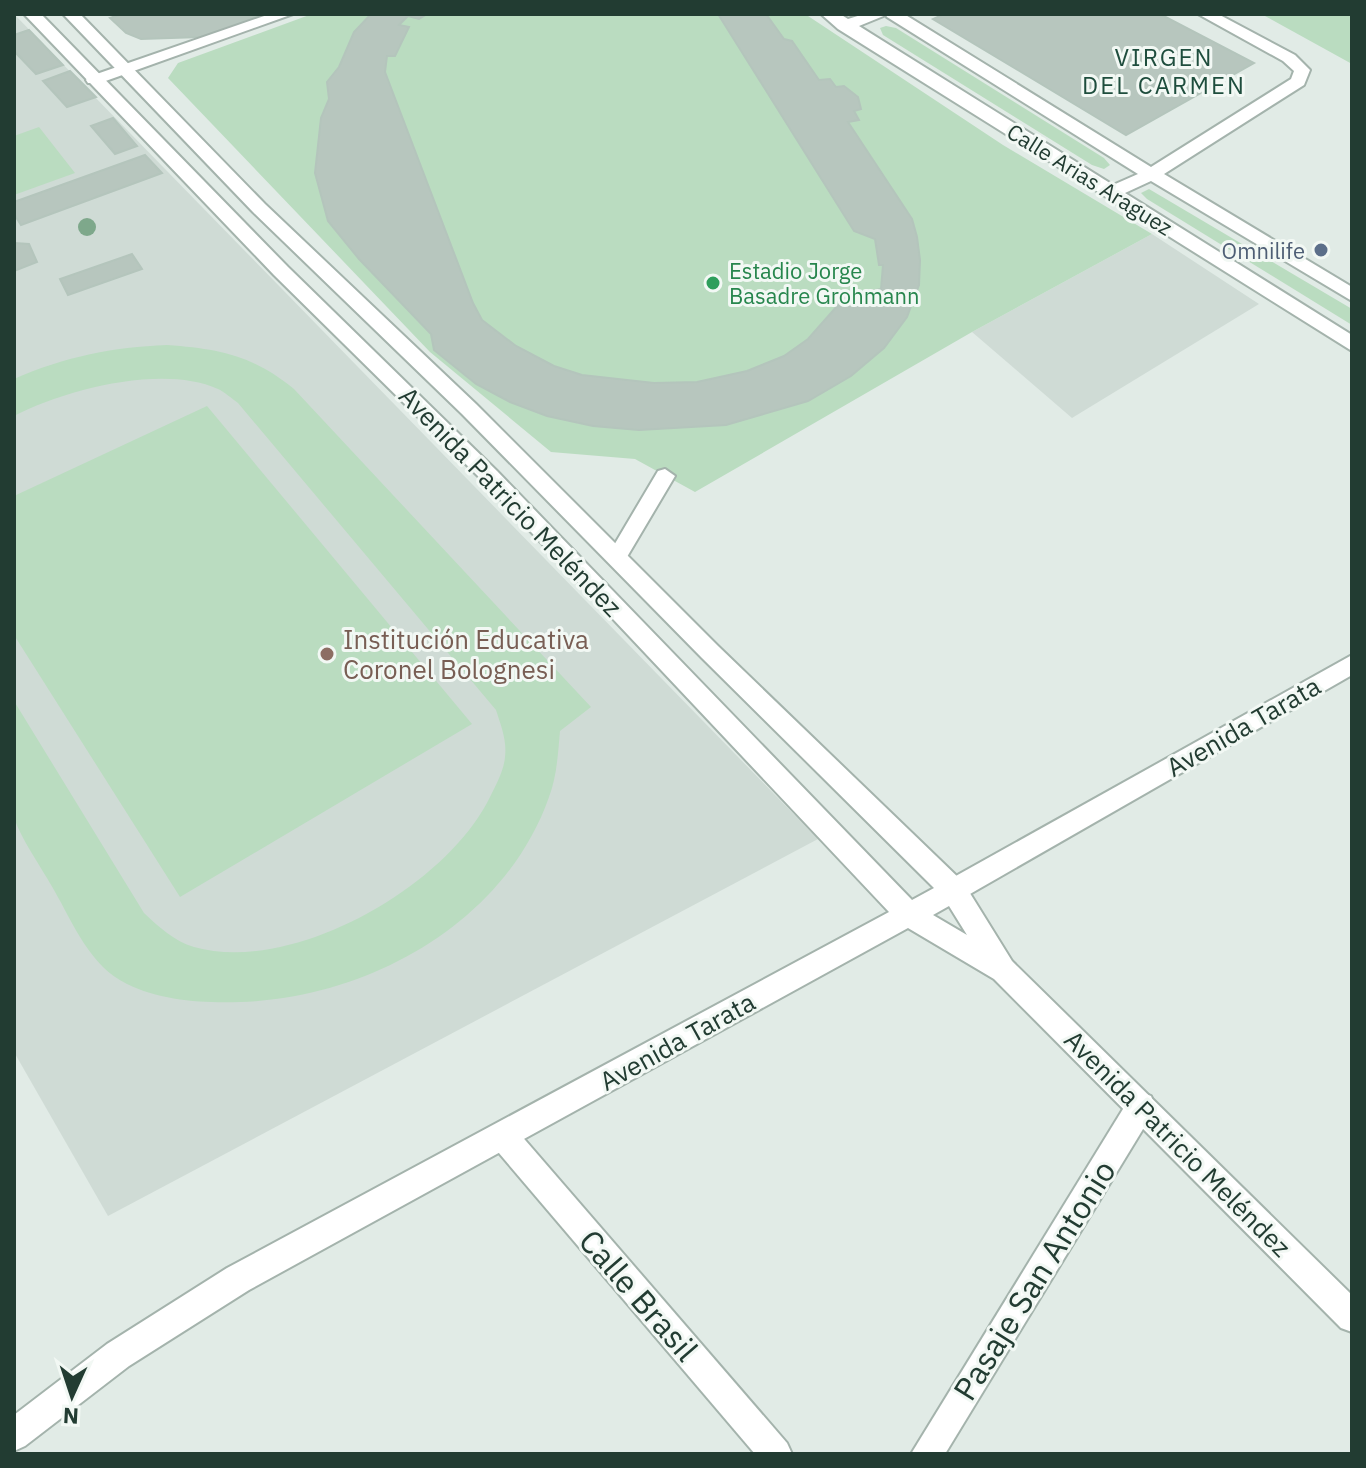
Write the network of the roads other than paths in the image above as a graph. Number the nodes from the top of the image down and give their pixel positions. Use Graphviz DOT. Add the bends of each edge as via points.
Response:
graph roads {
  1 [pos="32,14"];
  2 [pos="71,14"];
  3 [pos="285,14"];
  4 [pos="829,14"];
  5 [pos="879,14"];
  6 [pos="893,14"];
  7 [pos="1206,14"];
  8 [pos="844,26"];
  9 [pos="126,69"];
  10 [pos="94,80"];
  11 [pos="162,107"];
  12 [pos="131,118"];
  13 [pos="1152,174"];
  14 [pos="1111,193"];
  15 [pos="1352,295"];
  16 [pos="1352,344"];
  17 [pos="665,476"];
  18 [pos="617,557"];
  19 [pos="584,575"];
  20 [pos="1352,664"];
  21 [pos="954,890"];
  22 [pos="909,915"];
  23 [pos="1003,970"];
  24 [pos="1141,1106"];
  25 [pos="503,1136"];
  26 [pos="1352,1317"];
  27 [pos="14,1435"];
  28 [pos="776,1454"];
  29 [pos="927,1454"];
  1 -- 10 [label="street, Avenida Patricio Meléndez"];
  2 -- 9 [label="street, Avenida Patricio Meléndez"];
  3 -- 9 [label="street"];
  4 -- 8 [label="street, Calle Arias Araguez"];
  5 -- 8 [label="street"];
  6 -- 13 [label="street, Calle Arias Araguez"];
  7 -- 13 [label="street" via="1289,58 1302,70 1298,82"];
  8 -- 14 [label="street, Calle Arias Araguez"];
  9 -- 10 [label="street"];
  9 -- 11 [label="street, Avenida Patricio Meléndez"];
  10 -- 12 [label="street, Avenida Patricio Meléndez"];
  11 -- 12 [label="street"];
  11 -- 18 [label="street, Avenida Patricio Meléndez"];
  12 -- 19 [label="street, Avenida Patricio Meléndez"];
  13 -- 14 [label="street"];
  13 -- 15 [label="street, Calle Arias Araguez"];
  14 -- 16 [label="street, Calle Arias Araguez"];
  17 -- 18 [label="lane"];
  18 -- 19 [label="street"];
  18 -- 21 [label="street, Avenida Patricio Meléndez"];
  19 -- 22 [label="street, Avenida Patricio Meléndez"];
  20 -- 21 [label="street, Avenida Tarata"];
  21 -- 22 [label="street, Avenida Tarata"];
  21 -- 23 [label="street, Avenida Patricio Meléndez"];
  22 -- 23 [label="street, Avenida Patricio Meléndez"];
  22 -- 25 [label="street, Avenida Tarata"];
  23 -- 24 [label="street, Avenida Patricio Meléndez"];
  24 -- 26 [label="street, Avenida Patricio Meléndez"];
  24 -- 29 [label="street, Pasaje San Antonio"];
  25 -- 27 [label="street, Avenida Tarata" via="238,1279 118,1355"];
  25 -- 28 [label="street, Calle Brasil"];
}
